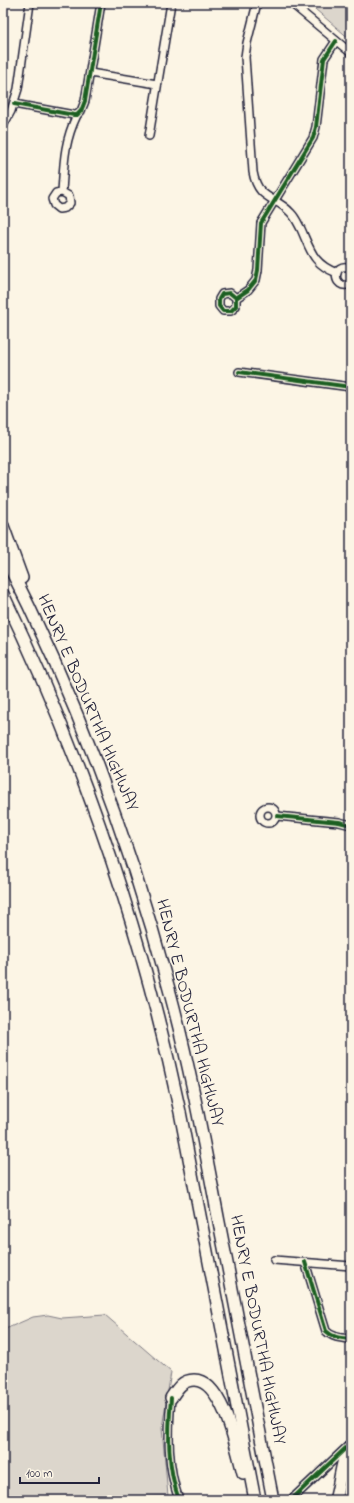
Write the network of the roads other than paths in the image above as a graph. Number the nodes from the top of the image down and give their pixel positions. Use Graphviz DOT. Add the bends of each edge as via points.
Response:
graph roads {
  1 [pos="30,3"];
  2 [pos="101,3"];
  3 [pos="171,3"];
  4 [pos="257,3"];
  5 [pos="291,3"];
  6 [pos="336,41"];
  7 [pos="351,53"];
  8 [pos="90,73"];
  9 [pos="158,84"];
  10 [pos="14,104"];
  11 [pos="77,115"];
  12 [pos="3,126"];
  13 [pos="149,136"];
  14 [pos="62,192"];
  15 [pos="274,201"];
  16 [pos="351,268"];
  17 [pos="337,273"];
  18 [pos="351,284"];
  19 [pos="236,298"];
  20 [pos="239,372"];
  21 [pos="351,387"];
  22 [pos="3,526"];
  23 [pos="3,554"];
  24 [pos="3,594"];
  25 [pos="3,604"];
  26 [pos="47,646"];
  27 [pos="47,690"];
  28 [pos="277,816"];
  29 [pos="351,825"];
  30 [pos="274,1260"];
  31 [pos="305,1262"];
  32 [pos="351,1266"];
  33 [pos="351,1339"];
  34 [pos="171,1398"];
  35 [pos="351,1444"];
  36 [pos="179,1500"];
  37 [pos="250,1500"];
  38 [pos="255,1500"];
  39 [pos="273,1500"];
  40 [pos="291,1500"];
  41 [pos="335,1500"];
  1 -- 10 [label="street"];
  2 -- 8 [label="street"];
  3 -- 9 [label="street"];
  4 -- 15 [label="street" via="246,57 253,172 259,189"];
  5 -- 6 [label="street"];
  6 -- 7 [label="street"];
  6 -- 15 [label="street" via="324,59 313,138"];
  8 -- 9 [label="street"];
  8 -- 11 [label="street" via="84,104"];
  9 -- 13 [label="street"];
  10 -- 11 [label="street"];
  10 -- 12 [label="street"];
  11 -- 14 [label="street" via="66,144"];
  15 -- 17 [label="street" via="292,214 317,262"];
  15 -- 19 [label="street" via="260,226 256,280 248,290"];
  16 -- 17 [label="street" via="342,267"];
  17 -- 18 [label="street" via="340,283"];
  20 -- 21 [label="street"];
  22 -- 26 [label="highway"];
  23 -- 26 [label="highway, HENRY E BODURTHA HIGHWAY"];
  24 -- 27 [label="highway, HENRY E BODURTHA HIGHWAY"];
  25 -- 27 [label="highway"];
  26 -- 39 [label="highway, HENRY E BODURTHA HIGHWAY" via="113,807 170,991 199,1117"];
  27 -- 38 [label="highway, HENRY E BODURTHA HIGHWAY" via="112,857 155,1005 180,1112"];
  28 -- 29 [label="street"];
  30 -- 31 [label="street"];
  31 -- 32 [label="street"];
  31 -- 33 [label="street" via="326,1331 336,1337"];
  34 -- 36 [label="street" via="169,1452"];
  34 -- 37 [label="highway" via="179,1386 191,1380 205,1383 213,1390 226,1415"];
  35 -- 40 [label="street"];
  35 -- 41 [label="highway" via="343,1460"];
}
